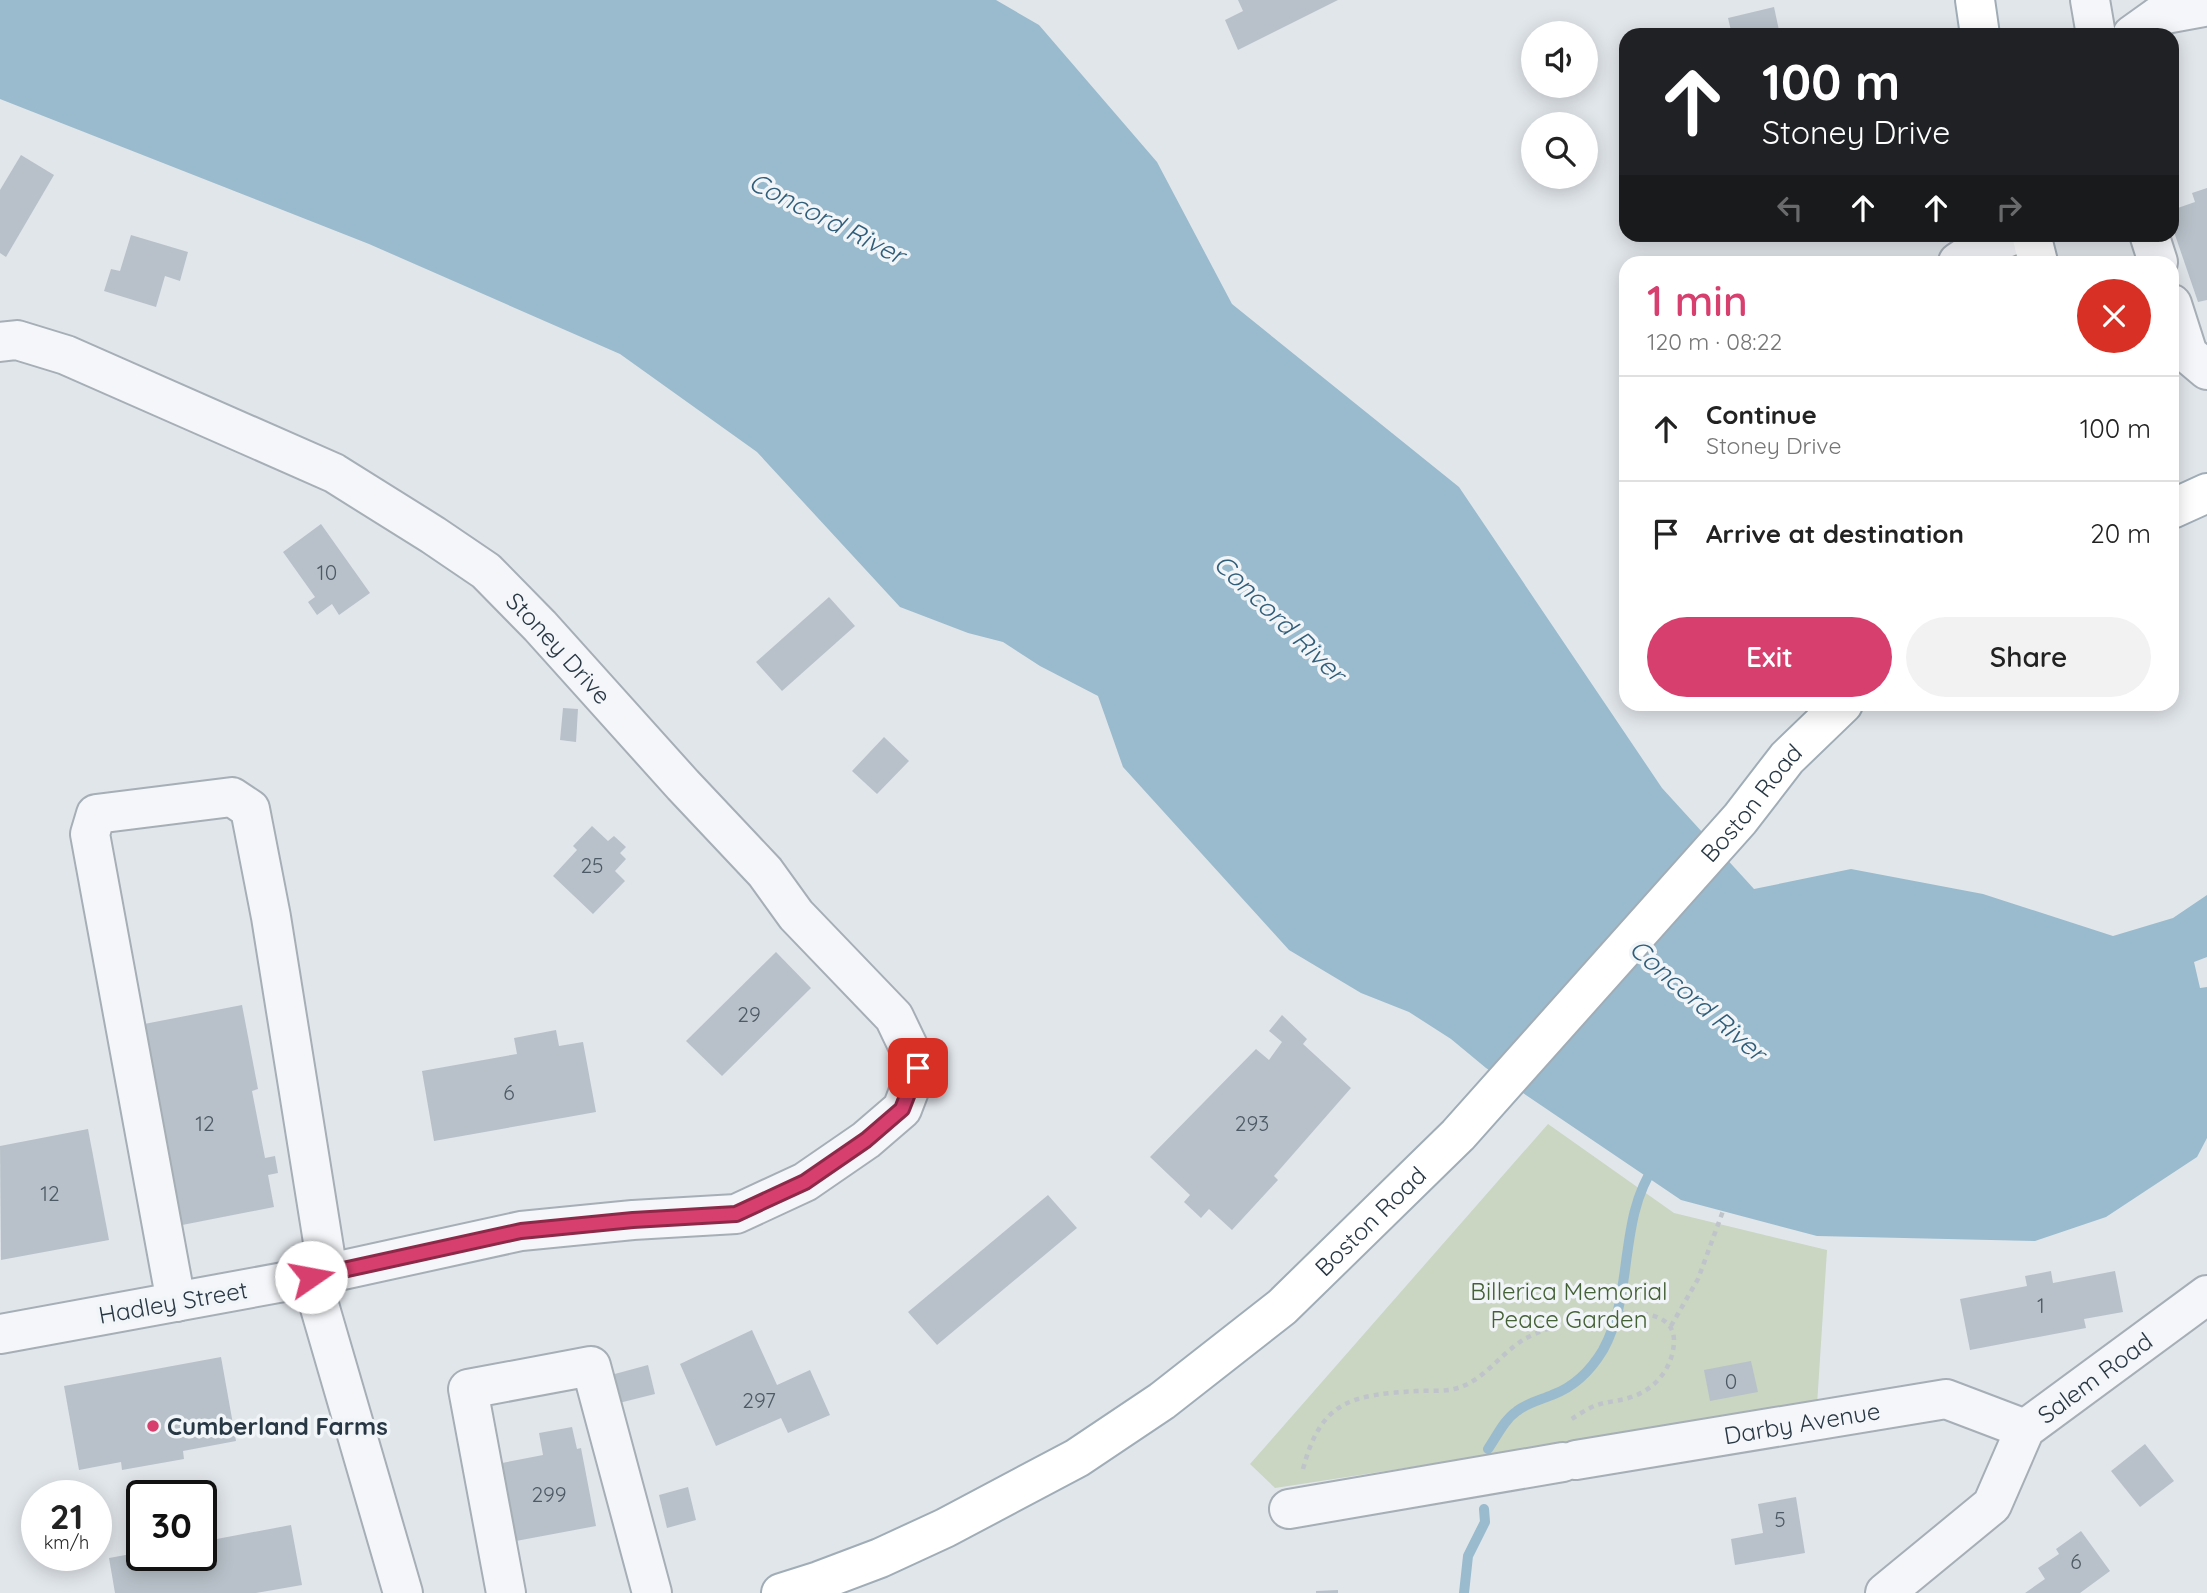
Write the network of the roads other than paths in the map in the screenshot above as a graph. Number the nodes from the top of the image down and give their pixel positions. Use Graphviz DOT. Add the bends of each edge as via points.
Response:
graph roads {
  1 [pos="1975,0"];
  2 [pos="2090,0"];
  3 [pos="2201,5"];
  4 [pos="1979,28"];
  5 [pos="2095,28"];
  6 [pos="2142,28"];
  7 [pos="1996,242"];
  8 [pos="1967,256"];
  9 [pos="2179,326"];
  10 [pos="0,342"];
  11 [pos="2207,370"];
  12 [pos="2207,493"];
  13 [pos="2179,506"];
  14 [pos="1833,711"];
  15 [pos="866,1140"];
  16 [pos="319,1275"];
  17 [pos="2207,1295"];
  18 [pos="176,1302"];
  19 [pos="0,1334"];
  20 [pos="2025,1429"];
  21 [pos="1296,1508"];
  22 [pos="403,1593"];
  23 [pos="506,1593"];
  24 [pos="652,1593"];
  25 [pos="781,1593"];
  26 [pos="1885,1593"];
  1 -- 4 [label="main road"];
  2 -- 5 [label="street"];
  3 -- 6 [label="street" via="2160,15"];
  7 -- 8 [label="street"];
  9 -- 11 [label="street" via="2188,354"];
  10 -- 15 [label="street, Stoney Drive" via="17,340 66,355 334,473 486,571 894,1017 918,1068 902,1109"];
  12 -- 13 [label="main road"];
  14 -- 25 [label="main road, Boston Road" via="1458,1135 1282,1307 1162,1401 1077,1458 946,1528 880,1558"];
  15 -- 16 [label="street, Hadley Street" via="805,1182 736,1214 521,1231"];
  16 -- 18 [label="street, Hadley Street"];
  16 -- 18 [label="street" via="271,917 250,809 232,797 96,814 90,834"];
  16 -- 22 [label="street"];
  17 -- 20 [label="street, Salem Road"];
  18 -- 19 [label="street, Hadley Street"];
  20 -- 21 [label="street, Darby Avenue" via="1946,1399"];
  20 -- 26 [label="street, Salem Road" via="1992,1505"];
  23 -- 24 [label="street" via="468,1390 591,1366"];
}
